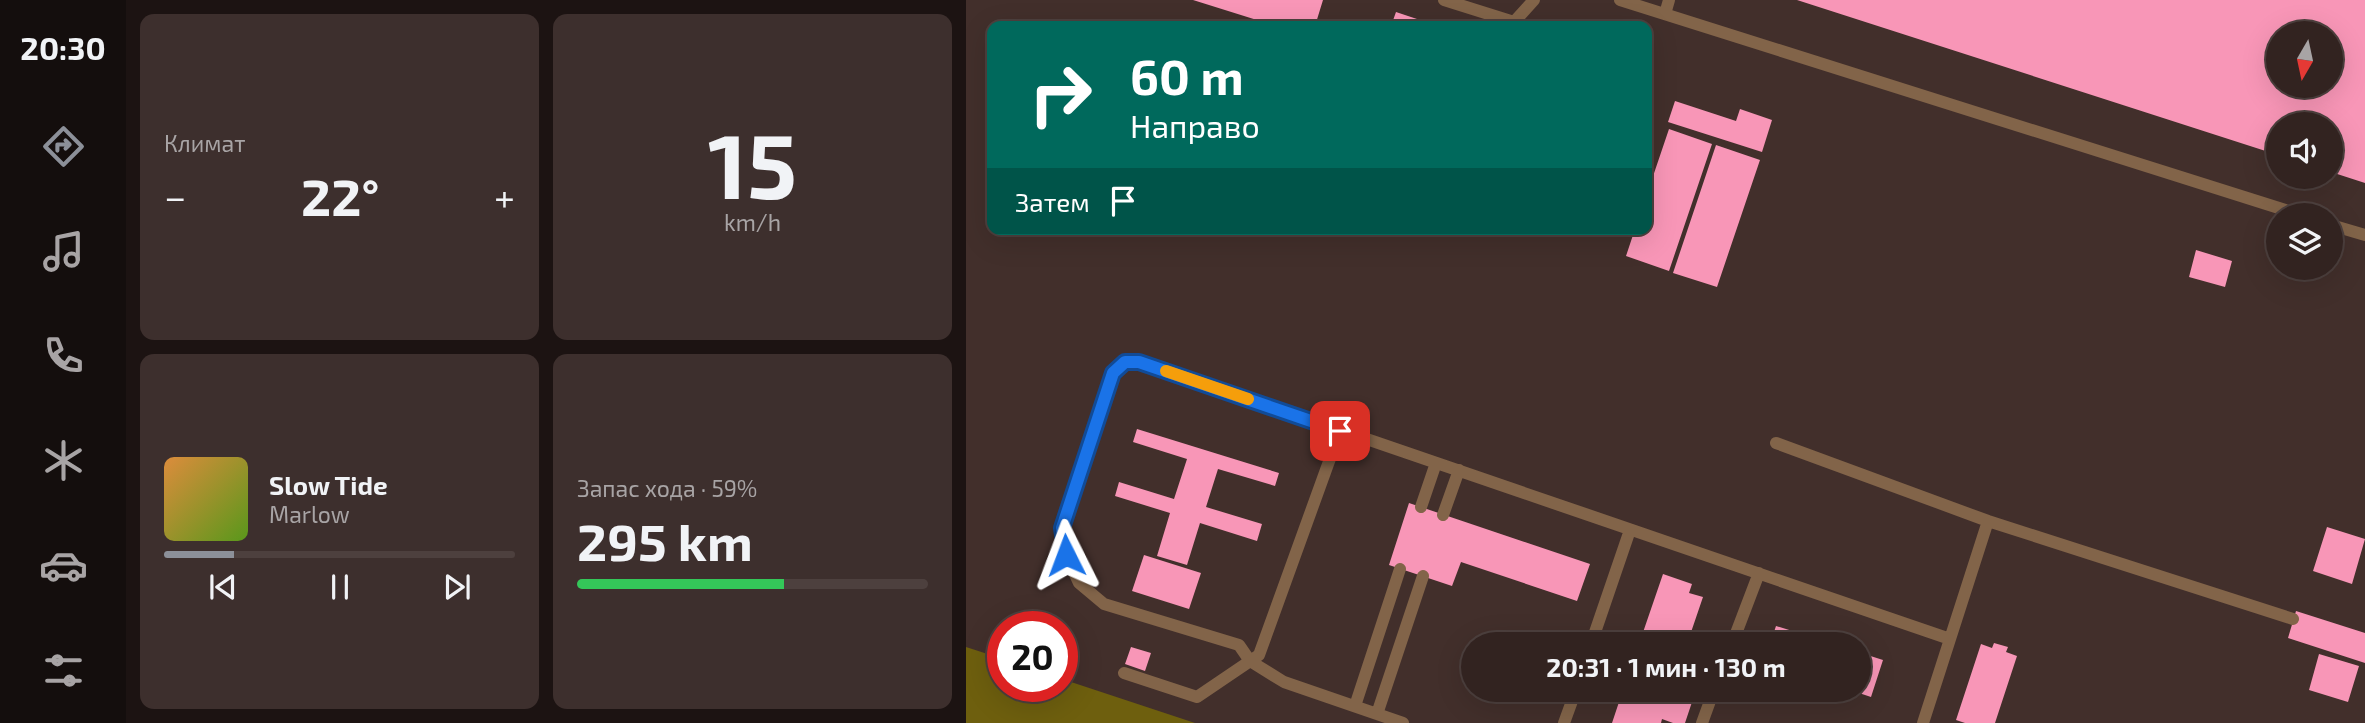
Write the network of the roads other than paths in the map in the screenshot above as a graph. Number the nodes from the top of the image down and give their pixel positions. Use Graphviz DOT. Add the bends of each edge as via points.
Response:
graph roads {
  1 [pos="1444,0"];
  2 [pos="1534,0"];
  3 [pos="1620,0"];
  4 [pos="1669,0"];
  5 [pos="1665,14"];
  6 [pos="1511,21"];
  7 [pos="1515,21"];
  8 [pos="2266,204"];
  9 [pos="2343,229"];
  10 [pos="2365,236"];
  11 [pos="1340,431"];
  12 [pos="1776,443"];
  13 [pos="1436,463"];
  14 [pos="1459,470"];
  15 [pos="1421,507"];
  16 [pos="1443,515"];
  17 [pos="1988,521"];
  18 [pos="1630,530"];
  19 [pos="1400,569"];
  20 [pos="1759,573"];
  21 [pos="1423,576"];
  22 [pos="2293,620"];
  23 [pos="1595,632"];
  24 [pos="1737,632"];
  25 [pos="1950,639"];
  26 [pos="1250,662"];
  27 [pos="1124,673"];
  28 [pos="1572,702"];
  29 [pos="1710,702"];
  30 [pos="1355,706"];
  31 [pos="1377,714"];
  32 [pos="1403,723"];
  33 [pos="1564,723"];
  34 [pos="1702,723"];
  35 [pos="1923,723"];
  1 -- 6 [label="lane"];
  2 -- 7 [label="lane"];
  3 -- 5 [label="lane"];
  4 -- 5 [label="lane"];
  5 -- 8 [label="lane"];
  9 -- 10 [label="lane"];
  11 -- 13 [label="lane"];
  11 -- 26 [label="lane" via="1259,655"];
  11 -- 26 [label="lane" via="1139,362 1125,362 1113,373 1062,528 1066,555 1079,583 1104,604 1239,645"];
  12 -- 17 [label="lane"];
  13 -- 14 [label="lane"];
  13 -- 15 [label="lane"];
  14 -- 16 [label="lane"];
  14 -- 18 [label="lane"];
  17 -- 22 [label="lane"];
  17 -- 25 [label="lane"];
  18 -- 20 [label="lane"];
  18 -- 23 [label="lane"];
  19 -- 30 [label="lane"];
  20 -- 24 [label="lane"];
  20 -- 25 [label="lane"];
  21 -- 31 [label="lane"];
  25 -- 35 [label="lane"];
  26 -- 27 [label="lane" via="1197,697"];
  26 -- 30 [label="lane" via="1284,682"];
  28 -- 33 [label="lane"];
  29 -- 34 [label="lane"];
  30 -- 31 [label="lane"];
  31 -- 32 [label="lane"];
}
